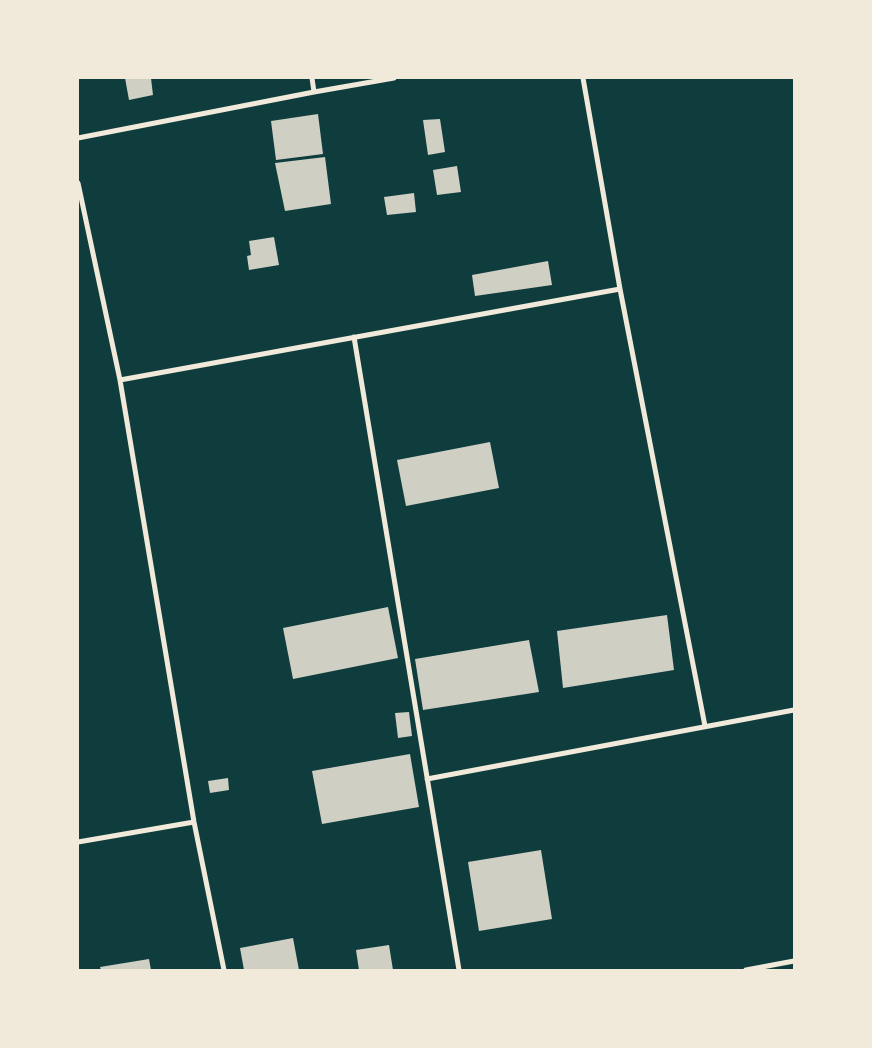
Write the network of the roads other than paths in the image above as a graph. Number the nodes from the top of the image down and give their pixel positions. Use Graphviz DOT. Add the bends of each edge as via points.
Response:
graph roads {
  1 [pos="312,78"];
  2 [pos="394,78"];
  3 [pos="583,78"];
  4 [pos="314,92"];
  5 [pos="78,138"];
  6 [pos="78,183"];
  7 [pos="620,289"];
  8 [pos="354,338"];
  9 [pos="120,380"];
  10 [pos="794,710"];
  11 [pos="705,726"];
  12 [pos="427,780"];
  13 [pos="194,822"];
  14 [pos="78,842"];
  15 [pos="794,961"];
  16 [pos="224,970"];
  17 [pos="459,970"];
  18 [pos="746,970"];
  1 -- 4 [label="street"];
  2 -- 4 [label="street"];
  3 -- 7 [label="street"];
  4 -- 5 [label="street"];
  6 -- 9 [label="street"];
  7 -- 8 [label="street"];
  7 -- 11 [label="street"];
  8 -- 9 [label="street"];
  8 -- 12 [label="street"];
  9 -- 13 [label="street"];
  10 -- 11 [label="street"];
  11 -- 12 [label="street"];
  12 -- 17 [label="street"];
  13 -- 14 [label="street"];
  13 -- 16 [label="street"];
  15 -- 18 [label="street"];
}
